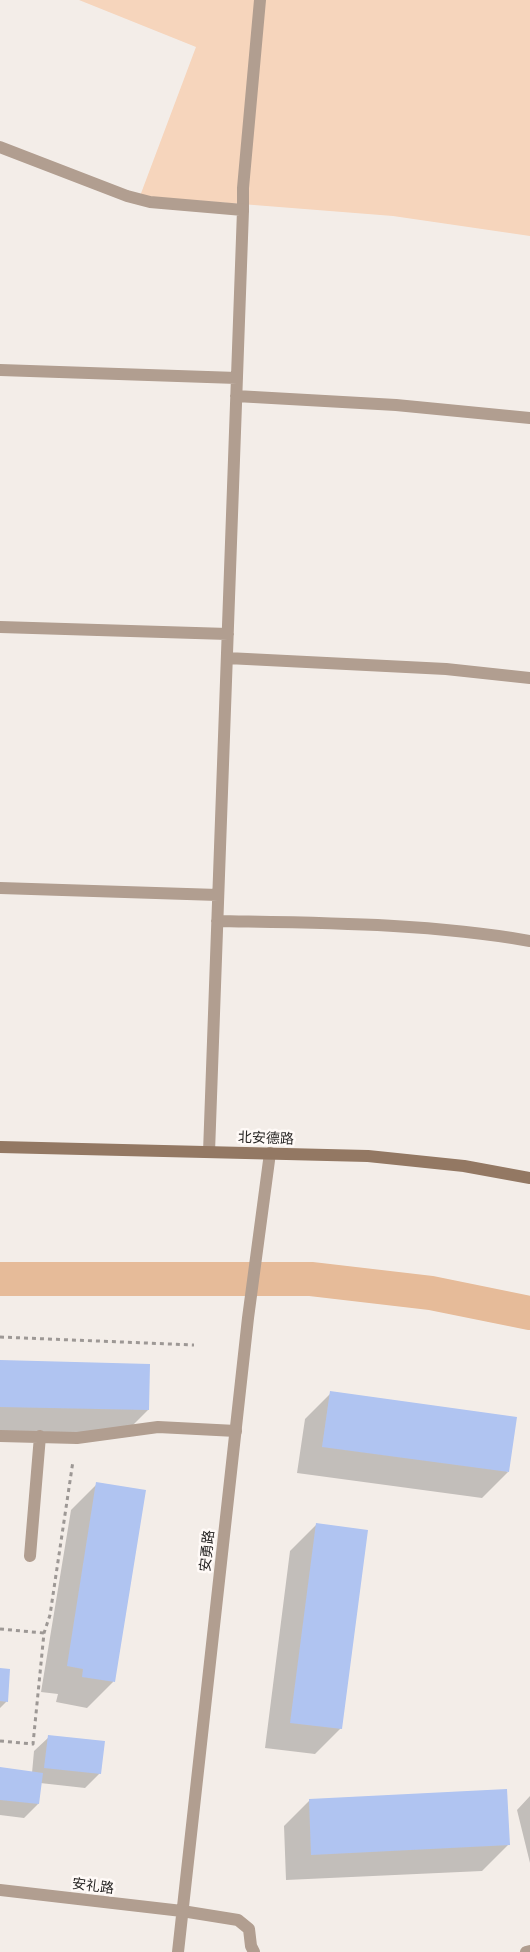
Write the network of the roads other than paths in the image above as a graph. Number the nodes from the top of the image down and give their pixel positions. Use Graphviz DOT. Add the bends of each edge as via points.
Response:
graph roads {
  1 [pos="260,0"];
  2 [pos="0,147"];
  3 [pos="243,210"];
  4 [pos="0,370"];
  5 [pos="237,378"];
  6 [pos="236,396"];
  7 [pos="530,418"];
  8 [pos="0,628"];
  9 [pos="228,634"];
  10 [pos="227,658"];
  11 [pos="530,678"];
  12 [pos="0,888"];
  13 [pos="218,895"];
  14 [pos="217,921"];
  15 [pos="530,941"];
  16 [pos="0,1147"];
  17 [pos="209,1152"];
  18 [pos="270,1153"];
  19 [pos="530,1178"];
  20 [pos="236,1431"];
  21 [pos="0,1436"];
  22 [pos="40,1436"];
  23 [pos="30,1556"];
  24 [pos="0,1890"];
  25 [pos="182,1912"];
  26 [pos="530,1951"];
  27 [pos="178,1952"];
  28 [pos="254,1952"];
  29 [pos="526,1952"];
  1 -- 3 [label="street"];
  2 -- 3 [label="street" via="150,202"];
  3 -- 5 [label="street"];
  4 -- 5 [label="street"];
  5 -- 6 [label="street"];
  6 -- 7 [label="street" via="396,405"];
  6 -- 9 [label="street"];
  8 -- 9 [label="street"];
  9 -- 10 [label="street"];
  10 -- 11 [label="street" via="446,669"];
  10 -- 13 [label="street"];
  12 -- 13 [label="street"];
  13 -- 14 [label="street"];
  14 -- 15 [label="street" via="356,924 447,930"];
  14 -- 17 [label="street"];
  16 -- 17 [label="street, 北安德路"];
  17 -- 18 [label="street, 北安德路"];
  18 -- 19 [label="street, 北安德路" via="368,1156 464,1166"];
  18 -- 20 [label="street, 安勇路"];
  20 -- 22 [label="street" via="158,1427 76,1438"];
  20 -- 25 [label="street, 安勇路"];
  21 -- 22 [label="street"];
  22 -- 23 [label="street"];
  24 -- 25 [label="street, 安礼路"];
  25 -- 27 [label="street, 安勇路"];
  25 -- 28 [label="street, 安礼路" via="238,1920 249,1929"];
  26 -- 29 [label="street"];
}
